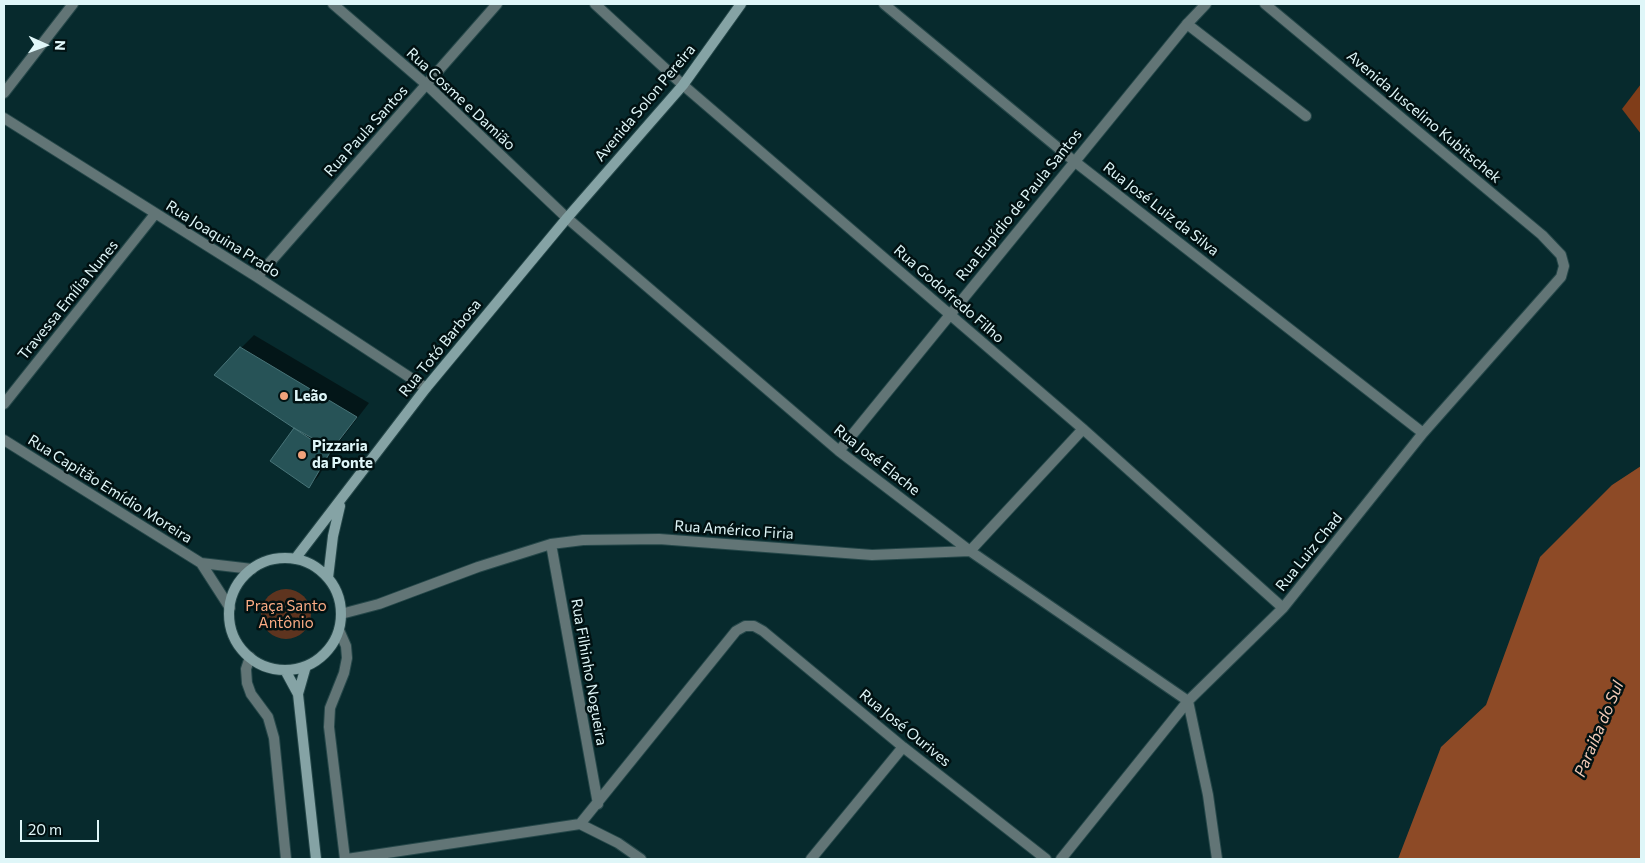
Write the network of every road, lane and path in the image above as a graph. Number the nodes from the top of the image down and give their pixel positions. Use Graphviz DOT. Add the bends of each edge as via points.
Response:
graph roads {
  1 [pos="73,4"];
  2 [pos="333,4"];
  3 [pos="497,4"];
  4 [pos="594,4"];
  5 [pos="741,4"];
  6 [pos="884,4"];
  7 [pos="1206,4"];
  8 [pos="1265,4"];
  9 [pos="1187,24"];
  10 [pos="427,85"];
  11 [pos="683,85"];
  12 [pos="4,93"];
  13 [pos="1306,116"];
  14 [pos="4,118"];
  15 [pos="1074,161"];
  16 [pos="155,214"];
  17 [pos="567,218"];
  18 [pos="1561,255"];
  19 [pos="257,277"];
  20 [pos="950,313"];
  21 [pos="426,388"];
  22 [pos="4,404"];
  23 [pos="1083,429"];
  24 [pos="1423,433"];
  25 [pos="4,440"];
  26 [pos="839,451"];
  27 [pos="341,500"];
  28 [pos="551,544"];
  29 [pos="970,551"];
  30 [pos="295,558"];
  31 [pos="201,563"];
  32 [pos="252,569"];
  33 [pos="328,578"];
  34 [pos="230,608"];
  35 [pos="1283,608"];
  36 [pos="341,614"];
  37 [pos="339,630"];
  38 [pos="250,657"];
  39 [pos="306,666"];
  40 [pos="285,670"];
  41 [pos="298,694"];
  42 [pos="1188,701"];
  43 [pos="903,747"];
  44 [pos="598,804"];
  45 [pos="580,824"];
  46 [pos="286,859"];
  47 [pos="316,859"];
  48 [pos="346,859"];
  49 [pos="641,859"];
  50 [pos="811,859"];
  51 [pos="1046,859"];
  52 [pos="1062,859"];
  53 [pos="1217,859"];
  1 -- 12 [label="street"];
  2 -- 10 [label="street, Rua Cosme e Damião"];
  3 -- 10 [label="street, Rua Paula Santos"];
  4 -- 11 [label="street, Rua Godofredo Filho"];
  5 -- 11 [label="main road, Avenida Solon Pereira"];
  6 -- 15 [label="street, Rua José Luiz da Silva"];
  7 -- 9 [label="street, Rua Eupídio de Paula Santos"];
  8 -- 18 [label="street, Avenida Juscelino Kubitschek" via="1542,235"];
  9 -- 13 [label="street"];
  9 -- 15 [label="street, Rua Eupídio de Paula Santos"];
  10 -- 17 [label="street, Rua Cosme e Damião"];
  10 -- 19 [label="street, Rua Paula Santos"];
  11 -- 17 [label="main road, Avenida Solon Pereira"];
  11 -- 20 [label="street, Rua Godofredo Filho"];
  14 -- 16 [label="street, Rua Joaquina Prado"];
  15 -- 20 [label="street, Rua Eupídio de Paula Santos"];
  15 -- 24 [label="street, Rua José Luiz da Silva"];
  16 -- 19 [label="street, Rua Joaquina Prado"];
  16 -- 22 [label="street, Travessa Emília Nunes"];
  17 -- 21 [label="main road, Rua Totó Barbosa"];
  17 -- 26 [label="street, Rua José Elache"];
  18 -- 24 [label="street, Rua Luiz Chad" via="1564,266 1561,277"];
  19 -- 21 [label="street, Rua Joaquina Prado"];
  20 -- 23 [label="street, Rua Godofredo Filho"];
  20 -- 26 [label="street, Rua Eupídio de Paula Santos"];
  21 -- 27 [label="main road, Rua Totó Barbosa"];
  23 -- 29 [label="street"];
  23 -- 35 [label="street, Rua Godofredo Filho"];
  24 -- 35 [label="street, Rua Luiz Chad"];
  25 -- 31 [label="street, Rua Capitão Emídio Moreira"];
  26 -- 29 [label="street, Rua José Elache"];
  27 -- 30 [label="main road, Rua Totó Barbosa"];
  27 -- 33 [label="main road, Rua Totó Barbosa"];
  28 -- 29 [label="street, Rua Américo Firia" via="659,539 872,555"];
  28 -- 36 [label="street, Rua Américo Firia" via="379,604"];
  28 -- 44 [label="street, Rua Filhinho Nogueira"];
  29 -- 42 [label="street, Rua José Elache"];
  30 -- 32 [label="main road" via="268,560"];
  30 -- 33 [label="main road" via="318,568"];
  31 -- 32 [label="street, Rua Capitão Emídio Moreira"];
  31 -- 34 [label="street, Rua Capitão Emídio Moreira"];
  32 -- 34 [label="main road" via="237,585"];
  33 -- 36 [label="main road" via="336,591"];
  34 -- 38 [label="main road" via="233,634"];
  35 -- 42 [label="street, Rua Luiz Chad"];
  36 -- 37 [label="main road"];
  37 -- 39 [label="main road" via="328,650"];
  37 -- 48 [label="street" via="347,658 328,720"];
  38 -- 40 [label="main road" via="265,666"];
  38 -- 46 [label="street" via="246,669 247,683 268,717 274,738"];
  39 -- 40 [label="main road"];
  39 -- 41 [label="main road"];
  40 -- 41 [label="main road"];
  41 -- 47 [label="main road"];
  42 -- 52 [label="street, Rua Luiz Chad"];
  42 -- 53 [label="street" via="1208,795"];
  43 -- 44 [label="street, Rua José Ourives" via="763,631 745,626 730,639"];
  43 -- 50 [label="street"];
  43 -- 51 [label="street, Rua José Ourives"];
  44 -- 45 [label="street"];
  45 -- 48 [label="street"];
  45 -- 49 [label="street"];
}
